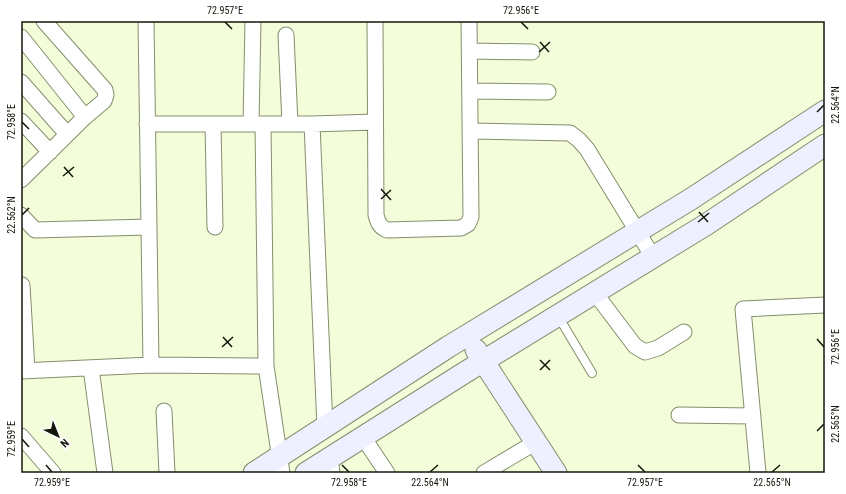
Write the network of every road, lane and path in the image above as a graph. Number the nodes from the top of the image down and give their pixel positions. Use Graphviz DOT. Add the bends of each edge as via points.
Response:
graph roads {
  1 [pos="44,21"];
  2 [pos="146,21"];
  3 [pos="252,21"];
  4 [pos="375,21"];
  5 [pos="470,21"];
  6 [pos="286,35"];
  7 [pos="21,37"];
  8 [pos="470,51"];
  9 [pos="532,52"];
  10 [pos="21,82"];
  11 [pos="470,91"];
  12 [pos="548,92"];
  13 [pos="825,110"];
  14 [pos="85,117"];
  15 [pos="21,121"];
  16 [pos="375,122"];
  17 [pos="147,124"];
  18 [pos="213,124"];
  19 [pos="257,124"];
  20 [pos="290,124"];
  21 [pos="312,124"];
  22 [pos="471,131"];
  23 [pos="67,134"];
  24 [pos="825,145"];
  25 [pos="50,152"];
  26 [pos="24,171"];
  27 [pos="21,215"];
  28 [pos="149,227"];
  29 [pos="215,227"];
  30 [pos="637,232"];
  31 [pos="653,257"];
  32 [pos="22,285"];
  33 [pos="595,293"];
  34 [pos="825,305"];
  35 [pos="557,315"];
  36 [pos="684,332"];
  37 [pos="468,336"];
  38 [pos="483,361"];
  39 [pos="151,365"];
  40 [pos="266,366"];
  41 [pos="91,368"];
  42 [pos="24,371"];
  43 [pos="592,373"];
  44 [pos="164,410"];
  45 [pos="679,415"];
  46 [pos="753,416"];
  47 [pos="325,428"];
  48 [pos="21,436"];
  49 [pos="363,437"];
  50 [pos="536,442"];
  51 [pos="281,465"];
  52 [pos="331,466"];
  53 [pos="53,473"];
  54 [pos="105,473"];
  55 [pos="167,473"];
  56 [pos="254,473"];
  57 [pos="306,473"];
  58 [pos="387,473"];
  59 [pos="484,473"];
  60 [pos="556,473"];
  61 [pos="758,473"];
  1 -- 14 [label="street" via="105,90 104,101"];
  2 -- 17 [label="street"];
  3 -- 19 [label="street"];
  4 -- 16 [label="street"];
  5 -- 8 [label="street"];
  6 -- 20 [label="street"];
  7 -- 14 [label="street"];
  8 -- 9 [label="street"];
  8 -- 11 [label="street"];
  10 -- 23 [label="street"];
  11 -- 12 [label="street"];
  11 -- 22 [label="street"];
  13 -- 30 [label="street" via="691,200"];
  14 -- 23 [label="street"];
  15 -- 25 [label="street"];
  16 -- 21 [label="street"];
  16 -- 22 [label="street" via="376,215 382,228 388,230 461,228 468,224 471,217"];
  17 -- 18 [label="street"];
  17 -- 28 [label="street"];
  18 -- 19 [label="street"];
  18 -- 29 [label="street"];
  19 -- 20 [label="street"];
  19 -- 40 [label="street"];
  20 -- 21 [label="street"];
  21 -- 47 [label="street"];
  22 -- 30 [label="street" via="570,133 587,149"];
  23 -- 25 [label="street"];
  24 -- 31 [label="street"];
  25 -- 26 [label="street"];
  27 -- 28 [label="street" via="35,230"];
  28 -- 39 [label="street"];
  30 -- 31 [label="street"];
  30 -- 37 [label="street"];
  31 -- 33 [label="street"];
  32 -- 42 [label="street"];
  33 -- 35 [label="street"];
  33 -- 36 [label="street" via="636,346 645,352 658,348"];
  34 -- 46 [label="street" via="744,309"];
  35 -- 38 [label="street"];
  35 -- 43 [label="lane"];
  37 -- 38 [label="street"];
  37 -- 47 [label="street"];
  38 -- 49 [label="street"];
  38 -- 50 [label="street"];
  39 -- 40 [label="street"];
  39 -- 41 [label="street"];
  40 -- 51 [label="street"];
  41 -- 42 [label="street"];
  41 -- 54 [label="street"];
  44 -- 55 [label="street"];
  45 -- 46 [label="street"];
  46 -- 61 [label="street"];
  47 -- 51 [label="street"];
  48 -- 53 [label="street"];
  49 -- 52 [label="street"];
  49 -- 58 [label="street"];
  50 -- 59 [label="street"];
  50 -- 60 [label="street"];
  51 -- 56 [label="street"];
  52 -- 57 [label="street"];
}
